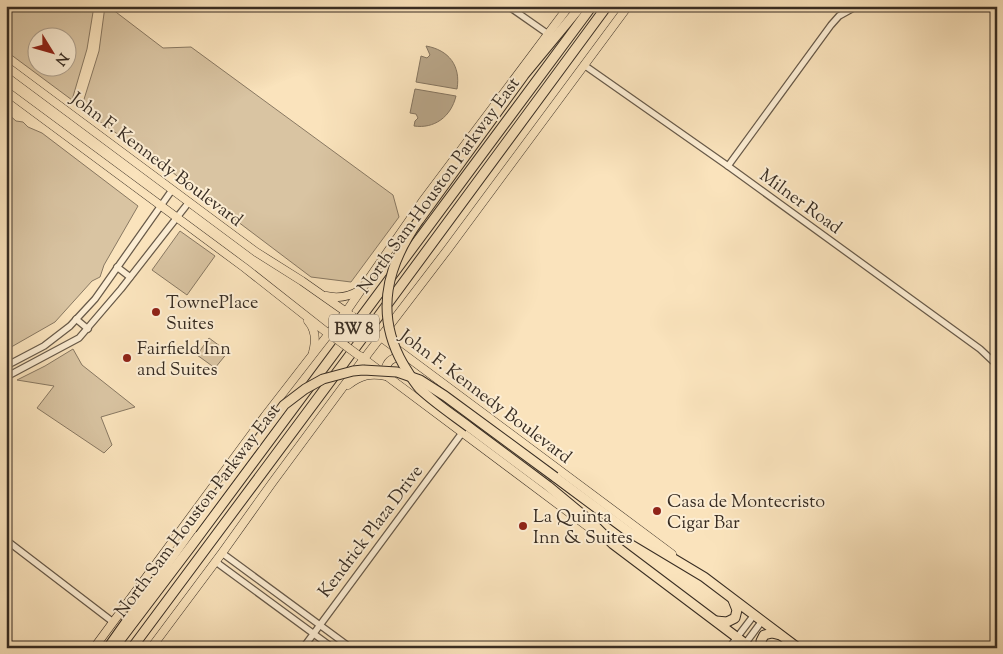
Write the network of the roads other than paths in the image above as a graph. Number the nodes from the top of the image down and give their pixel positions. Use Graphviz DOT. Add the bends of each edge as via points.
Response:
graph roads {
  1 [pos="508,6"];
  2 [pos="569,6"];
  3 [pos="582,6"];
  4 [pos="592,6"];
  5 [pos="606,6"];
  6 [pos="628,6"];
  7 [pos="857,6"];
  8 [pos="548,34"];
  9 [pos="584,65"];
  10 [pos="6,66"];
  11 [pos="6,91"];
  12 [pos="728,166"];
  13 [pos="172,190"];
  14 [pos="189,202"];
  15 [pos="160,206"];
  16 [pos="176,218"];
  17 [pos="117,267"];
  18 [pos="130,278"];
  19 [pos="424,280"];
  20 [pos="364,287"];
  21 [pos="323,295"];
  22 [pos="349,314"];
  23 [pos="304,315"];
  24 [pos="76,319"];
  25 [pos="88,329"];
  26 [pos="332,335"];
  27 [pos="378,335"];
  28 [pos="404,356"];
  29 [pos="311,357"];
  30 [pos="361,357"];
  31 [pos="997,365"];
  32 [pos="6,366"];
  33 [pos="388,377"];
  34 [pos="6,378"];
  35 [pos="439,381"];
  36 [pos="341,390"];
  37 [pos="462,433"];
  38 [pos="6,540"];
  39 [pos="613,544"];
  40 [pos="222,553"];
  41 [pos="216,562"];
  42 [pos="704,577"];
  43 [pos="734,600"];
  44 [pos="754,615"];
  45 [pos="716,621"];
  46 [pos="762,621"];
  47 [pos="113,622"];
  48 [pos="320,624"];
  49 [pos="313,633"];
  50 [pos="782,636"];
  51 [pos="737,637"];
  52 [pos="746,646"];
  53 [pos="94,648"];
  54 [pos="108,648"];
  55 [pos="114,648"];
  56 [pos="132,648"];
  57 [pos="151,648"];
  58 [pos="303,648"];
  59 [pos="333,648"];
  60 [pos="351,648"];
  61 [pos="729,648"];
  62 [pos="761,648"];
  63 [pos="798,648"];
  1 -- 8 [label="street"];
  2 -- 8 [label="main road, North Sam Houston Parkway East"];
  3 -- 39 [label="highway, bridge" via="524,75 419,220 392,271 387,309 389,330 397,353 415,383 548,486"];
  4 -- 55 [label="highway, North Sam Houston Parkway East / BW 8"];
  5 -- 56 [label="highway, North Sam Houston Parkway East / BW 8"];
  6 -- 9 [label="main road"];
  7 -- 12 [label="street" via="831,24"];
  8 -- 20 [label="main road, North Sam Houston Parkway East" via="422,202"];
  9 -- 12 [label="street, Milner Road"];
  9 -- 19 [label="main road"];
  10 -- 13 [label="main road, John F. Kennedy Boulevard"];
  11 -- 15 [label="main road, John F. Kennedy Boulevard"];
  12 -- 31 [label="street, Milner Road" via="980,349"];
  13 -- 14 [label="main road, John F. Kennedy Boulevard"];
  13 -- 15 [label="street"];
  14 -- 16 [label="street"];
  14 -- 21 [label="main road, John F. Kennedy Boulevard" via="256,252"];
  15 -- 16 [label="main road, John F. Kennedy Boulevard"];
  15 -- 17 [label="street"];
  16 -- 18 [label="street"];
  16 -- 23 [label="main road, John F. Kennedy Boulevard"];
  17 -- 18 [label="street"];
  17 -- 24 [label="street" via="95,299"];
  18 -- 25 [label="street"];
  19 -- 27 [label="main road"];
  19 -- 28 [label="main road" via="395,327"];
  20 -- 21 [label="main road" via="342,298"];
  20 -- 22 [label="main road, North Sam Houston Parkway East"];
  21 -- 22 [label="main road, John F. Kennedy Boulevard"];
  22 -- 26 [label="main road, North Sam Houston Parkway East"];
  22 -- 27 [label="main road, John F. Kennedy Boulevard, bridge"];
  23 -- 26 [label="main road, John F. Kennedy Boulevard"];
  23 -- 29 [label="main road" via="313,326"];
  24 -- 25 [label="street"];
  24 -- 32 [label="street" via="44,346"];
  25 -- 34 [label="street" via="80,338"];
  26 -- 29 [label="main road, North Sam Houston Parkway East"];
  26 -- 30 [label="main road, John F. Kennedy Boulevard, bridge"];
  27 -- 28 [label="main road, John F. Kennedy Boulevard"];
  27 -- 30 [label="main road"];
  28 -- 35 [label="main road, John F. Kennedy Boulevard"];
  29 -- 47 [label="main road, North Sam Houston Parkway East"];
  30 -- 33 [label="main road, John F. Kennedy Boulevard"];
  30 -- 36 [label="main road"];
  33 -- 35 [label="main road" via="386,366 393,358 399,357"];
  33 -- 36 [label="main road" via="360,376"];
  33 -- 37 [label="main road, John F. Kennedy Boulevard"];
  35 -- 42 [label="main road, John F. Kennedy Boulevard"];
  36 -- 40 [label="main road"];
  37 -- 39 [label="main road, John F. Kennedy Boulevard"];
  37 -- 48 [label="street, Kendrick Plaza Drive"];
  38 -- 47 [label="street"];
  39 -- 45 [label="highway, John F. Kennedy Boulevard"];
  40 -- 41 [label="main road"];
  40 -- 48 [label="street"];
  41 -- 49 [label="street"];
  41 -- 57 [label="main road"];
  42 -- 43 [label="highway, John F. Kennedy Boulevard"];
  42 -- 54 [label="highway, bridge" via="629,532 420,380 388,371 354,371 323,379 284,405"];
  43 -- 44 [label="highway, John F. Kennedy Boulevard"];
  43 -- 45 [label="highway" via="735,618 727,622"];
  44 -- 46 [label="highway, John F. Kennedy Boulevard"];
  44 -- 51 [label="street"];
  45 -- 51 [label="highway, John F. Kennedy Boulevard"];
  46 -- 50 [label="highway, John F. Kennedy Boulevard"];
  46 -- 52 [label="street"];
  47 -- 53 [label="main road, North Sam Houston Parkway East"];
  48 -- 49 [label="street, Kendrick Plaza Drive"];
  48 -- 60 [label="street"];
  49 -- 58 [label="street, Kendrick Plaza Drive"];
  49 -- 59 [label="street"];
  50 -- 62 [label="highway" via="764,635"];
  50 -- 63 [label="highway, John F. Kennedy Boulevard"];
  51 -- 52 [label="highway, John F. Kennedy Boulevard"];
  51 -- 61 [label="street"];
}
